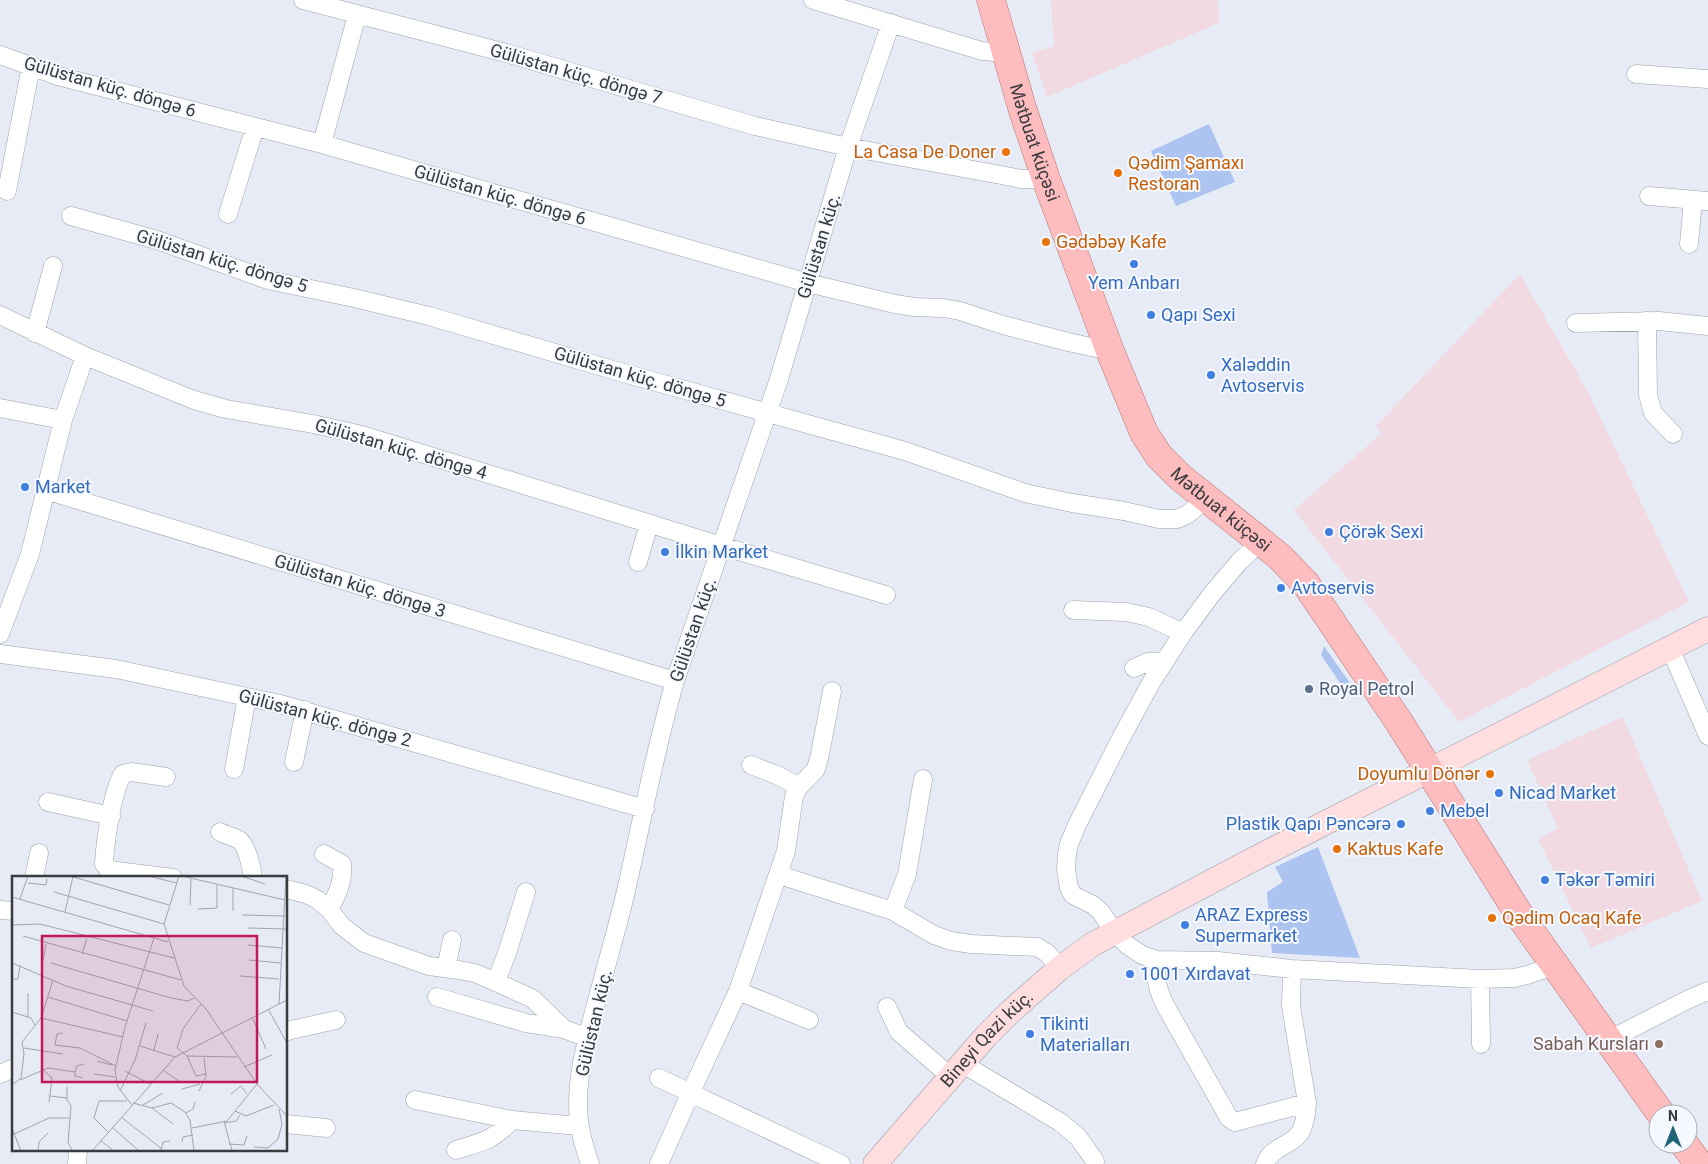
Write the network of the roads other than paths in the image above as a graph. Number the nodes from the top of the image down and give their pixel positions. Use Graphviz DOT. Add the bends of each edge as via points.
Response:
graph roads {
  1 [pos="303,0"];
  2 [pos="813,0"];
  3 [pos="991,0"];
  4 [pos="1005,0"];
  5 [pos="358,15"];
  6 [pos="891,23"];
  7 [pos="1011,49"];
  8 [pos="0,55"];
  9 [pos="31,66"];
  10 [pos="1636,74"];
  11 [pos="1708,79"];
  12 [pos="255,128"];
  13 [pos="322,144"];
  14 [pos="848,147"];
  15 [pos="1053,177"];
  16 [pos="7,190"];
  17 [pos="1649,196"];
  18 [pos="1701,200"];
  19 [pos="228,214"];
  20 [pos="72,216"];
  21 [pos="1689,244"];
  22 [pos="54,266"];
  23 [pos="808,283"];
  24 [pos="0,315"];
  25 [pos="1647,321"];
  26 [pos="1576,322"];
  27 [pos="1708,326"];
  28 [pos="35,333"];
  29 [pos="1117,350"];
  30 [pos="85,356"];
  31 [pos="0,408"];
  32 [pos="768,413"];
  33 [pos="63,420"];
  34 [pos="1673,434"];
  35 [pos="45,490"];
  36 [pos="1206,499"];
  37 [pos="649,524"];
  38 [pos="1266,536"];
  39 [pos="722,546"];
  40 [pos="638,562"];
  41 [pos="886,595"];
  42 [pos="1073,610"];
  43 [pos="1708,629"];
  44 [pos="0,634"];
  45 [pos="1183,634"];
  46 [pos="1670,648"];
  47 [pos="0,654"];
  48 [pos="1165,661"];
  49 [pos="1134,668"];
  50 [pos="675,680"];
  51 [pos="832,692"];
  52 [pos="247,697"];
  53 [pos="305,710"];
  54 [pos="1708,736"];
  55 [pos="294,762"];
  56 [pos="751,766"];
  57 [pos="1437,766"];
  58 [pos="234,769"];
  59 [pos="166,777"];
  60 [pos="922,779"];
  61 [pos="799,787"];
  62 [pos="48,802"];
  63 [pos="644,809"];
  64 [pos="111,816"];
  65 [pos="220,832"];
  66 [pos="39,853"];
  67 [pos="324,854"];
  68 [pos="779,875"];
  69 [pos="34,876"];
  70 [pos="159,876"];
  71 [pos="253,876"];
  72 [pos="288,890"];
  73 [pos="526,892"];
  74 [pos="329,909"];
  75 [pos="893,911"];
  76 [pos="1114,932"];
  77 [pos="452,940"];
  78 [pos="1157,960"];
  79 [pos="1554,966"];
  80 [pos="446,968"];
  81 [pos="1060,968"];
  82 [pos="1292,969"];
  83 [pos="1480,979"];
  84 [pos="496,982"];
  85 [pos="738,991"];
  86 [pos="1708,991"];
  87 [pos="437,997"];
  88 [pos="887,1007"];
  89 [pos="336,1020"];
  90 [pos="810,1020"];
  91 [pos="564,1028"];
  92 [pos="288,1031"];
  93 [pos="588,1038"];
  94 [pos="1607,1041"];
  95 [pos="1481,1044"];
  96 [pos="957,1071"];
  97 [pos="659,1078"];
  98 [pos="690,1094"];
  99 [pos="414,1100"];
  100 [pos="1307,1103"];
  101 [pos="1654,1104"];
  102 [pos="512,1120"];
  103 [pos="288,1124"];
  104 [pos="579,1126"];
  105 [pos="326,1128"];
  106 [pos="456,1150"];
  107 [pos="1094,1161"];
  108 [pos="590,1164"];
  109 [pos="659,1164"];
  110 [pos="840,1164"];
  111 [pos="875,1164"];
  112 [pos="1266,1164"];
  1 -- 5 [label="street, Gülüstan küç. döngə 7"];
  2 -- 6 [label="street"];
  3 -- 7 [label="main road, Mətbuat küçəsi"];
  4 -- 7 [label="main road, Mətbuat küçəsi"];
  5 -- 13 [label="street"];
  5 -- 14 [label="street, Gülüstan küç. döngə 7" via="506,53 755,126"];
  6 -- 7 [label="street" via="982,51"];
  6 -- 14 [label="street, Gülüstan küç."];
  7 -- 15 [label="main road, Mətbuat küçəsi" via="1035,107"];
  8 -- 9 [label="street, Gülüstan küç. döngə 6"];
  9 -- 12 [label="street, Gülüstan küç. döngə 6"];
  9 -- 16 [label="street"];
  10 -- 11 [label="street"];
  12 -- 13 [label="street, Gülüstan küç. döngə 6"];
  12 -- 19 [label="street"];
  13 -- 23 [label="street, Gülüstan küç. döngə 6"];
  14 -- 15 [label="street, Gülüstan küç. döngə 7" via="1000,176 1021,179"];
  14 -- 23 [label="street, Gülüstan küç."];
  15 -- 29 [label="main road, Mətbuat küçəsi"];
  17 -- 18 [label="street"];
  18 -- 21 [label="street"];
  20 -- 32 [label="street, Gülüstan küç. döngə 5" via="157,240 268,280 429,316"];
  22 -- 28 [label="street"];
  23 -- 29 [label="street, Gülüstan küç. döngə 6" via="895,304 960,311 1068,342"];
  23 -- 32 [label="street, Gülüstan küç."];
  24 -- 28 [label="street, Gülüstan küç. döngə 4"];
  25 -- 26 [label="street"];
  25 -- 27 [label="street"];
  25 -- 34 [label="street" via="1648,395 1653,413"];
  28 -- 30 [label="street, Gülüstan küç. döngə 4"];
  29 -- 36 [label="main road, Mətbuat küçəsi" via="1144,434 1159,456"];
  29 -- 38 [label="main road, Mətbuat küçəsi" via="1157,427 1172,448"];
  30 -- 33 [label="street"];
  30 -- 37 [label="street, Gülüstan küç. döngə 4" via="194,400 362,435"];
  31 -- 33 [label="street"];
  32 -- 36 [label="street, Gülüstan küç. döngə 5" via="904,451 1025,493 1072,503 1159,519 1177,519"];
  32 -- 39 [label="street, Gülüstan küç."];
  33 -- 35 [label="street"];
  35 -- 44 [label="street" via="30,554"];
  35 -- 50 [label="street, Gülüstan küç. döngə 3"];
  36 -- 38 [label="main road, Mətbuat küçəsi"];
  37 -- 39 [label="street, Gülüstan küç. döngə 4"];
  37 -- 40 [label="street"];
  38 -- 45 [label="street" via="1211,595"];
  38 -- 57 [label="main road, Mətbuat küçəsi" via="1292,547 1319,577 1388,676"];
  39 -- 41 [label="street, Gülüstan küç. döngə 4"];
  39 -- 50 [label="street, Gülüstan küç."];
  42 -- 45 [label="street" via="1126,612 1149,617"];
  43 -- 46 [label="main road, Bineyi Qazi küç."];
  45 -- 48 [label="street"];
  46 -- 54 [label="street"];
  46 -- 57 [label="main road, Bineyi Qazi küç."];
  47 -- 52 [label="street, Gülüstan küç. döngə 2" via="116,669"];
  48 -- 49 [label="street" via="1148,662"];
  48 -- 76 [label="street" via="1120,740 1066,854 1069,888 1073,895 1093,904"];
  50 -- 63 [label="street, Gülüstan küç."];
  51 -- 61 [label="street" via="816,769"];
  52 -- 53 [label="street, Gülüstan küç. döngə 2"];
  52 -- 58 [label="street"];
  53 -- 55 [label="street"];
  53 -- 63 [label="street, Gülüstan küç. döngə 2"];
  56 -- 61 [label="street"];
  57 -- 76 [label="main road, Bineyi Qazi küç."];
  57 -- 79 [label="main road, Mətbuat küçəsi" via="1466,798"];
  59 -- 64 [label="street" via="131,772 123,774"];
  60 -- 75 [label="street" via="907,874"];
  61 -- 68 [label="street" via="794,796"];
  62 -- 64 [label="street"];
  63 -- 93 [label="street, Gülüstan küç."];
  64 -- 70 [label="street" via="104,864 108,869"];
  65 -- 71 [label="street" via="244,845"];
  66 -- 69 [label="street"];
  67 -- 74 [label="street" via="342,864 343,874"];
  68 -- 75 [label="street"];
  68 -- 85 [label="street"];
  72 -- 74 [label="street" via="306,894"];
  73 -- 84 [label="street"];
  74 -- 80 [label="street" via="342,926 364,943 429,966"];
  75 -- 81 [label="street" via="934,935 952,941 1037,947"];
  76 -- 78 [label="street" via="1142,955"];
  76 -- 81 [label="main road, Bineyi Qazi küç."];
  77 -- 80 [label="street"];
  78 -- 82 [label="street" via="1240,963"];
  78 -- 100 [label="street" via="1157,988 1229,1118 1235,1122"];
  79 -- 83 [label="street" via="1514,978"];
  79 -- 94 [label="main road, Mətbuat küçəsi"];
  80 -- 84 [label="street"];
  81 -- 96 [label="main road, Bineyi Qazi küç." via="1010,1012"];
  82 -- 83 [label="street"];
  82 -- 100 [label="street" via="1291,1006"];
  83 -- 95 [label="street"];
  84 -- 91 [label="street" via="533,999"];
  85 -- 90 [label="street"];
  85 -- 98 [label="street"];
  86 -- 94 [label="street"];
  87 -- 91 [label="street" via="526,1023"];
  88 -- 96 [label="street" via="899,1032"];
  89 -- 92 [label="street"];
  91 -- 93 [label="street"];
  93 -- 104 [label="street, Gülüstan küç." via="578,1097"];
  94 -- 101 [label="main road, Mətbuat küçəsi"];
  96 -- 107 [label="street" via="1060,1122 1078,1137"];
  96 -- 111 [label="main road, Bineyi Qazi küç."];
  97 -- 98 [label="street"];
  98 -- 109 [label="street"];
  98 -- 110 [label="street"];
  99 -- 102 [label="street"];
  100 -- 112 [label="street" via="1298,1136 1272,1153"];
  102 -- 104 [label="street"];
  102 -- 106 [label="street" via="499,1134"];
  103 -- 105 [label="street"];
  104 -- 108 [label="street, Gülüstan küç."];
}
